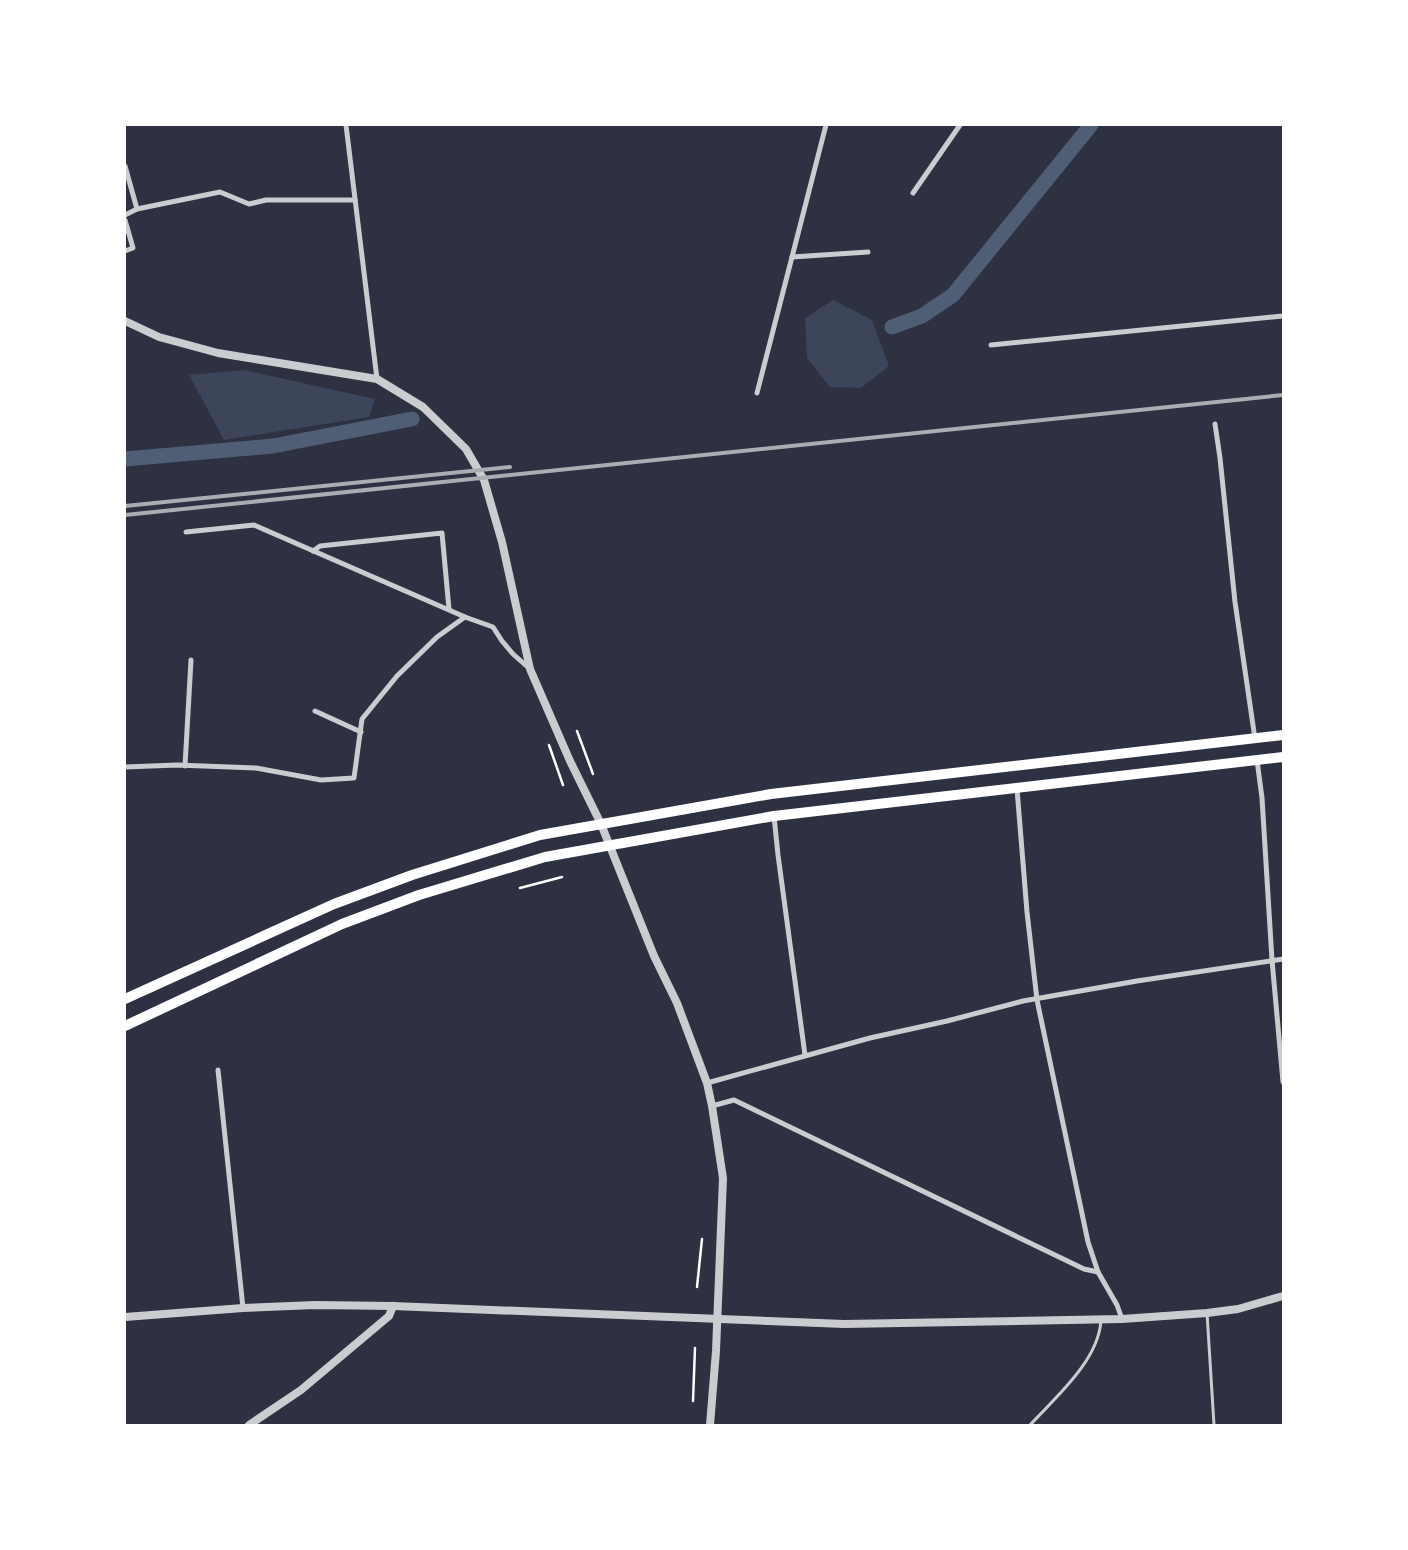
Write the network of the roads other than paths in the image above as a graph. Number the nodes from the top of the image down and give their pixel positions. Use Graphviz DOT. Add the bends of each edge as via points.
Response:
graph roads {
  1 [pos="346,125"];
  2 [pos="826,125"];
  3 [pos="960,125"];
  4 [pos="125,166"];
  5 [pos="913,193"];
  6 [pos="355,200"];
  7 [pos="137,209"];
  8 [pos="125,215"];
  9 [pos="125,220"];
  10 [pos="125,251"];
  11 [pos="868,252"];
  12 [pos="792,257"];
  13 [pos="1283,316"];
  14 [pos="125,321"];
  15 [pos="991,345"];
  16 [pos="377,379"];
  17 [pos="757,393"];
  18 [pos="1215,424"];
  19 [pos="186,532"];
  20 [pos="313,551"];
  21 [pos="449,609"];
  22 [pos="466,616"];
  23 [pos="191,660"];
  24 [pos="530,668"];
  25 [pos="315,711"];
  26 [pos="361,732"];
  27 [pos="1283,735"];
  28 [pos="1255,740"];
  29 [pos="1283,756"];
  30 [pos="1257,760"];
  31 [pos="185,766"];
  32 [pos="125,767"];
  33 [pos="1017,789"];
  34 [pos="774,816"];
  35 [pos="601,824"];
  36 [pos="610,846"];
  37 [pos="1283,959"];
  38 [pos="1272,960"];
  39 [pos="125,999"];
  40 [pos="1037,1000"];
  41 [pos="125,1026"];
  42 [pos="805,1055"];
  43 [pos="218,1070"];
  44 [pos="1283,1082"];
  45 [pos="707,1083"];
  46 [pos="712,1106"];
  47 [pos="1098,1272"];
  48 [pos="1283,1296"];
  49 [pos="393,1306"];
  50 [pos="243,1308"];
  51 [pos="1207,1313"];
  52 [pos="125,1317"];
  53 [pos="1102,1319"];
  54 [pos="1122,1319"];
  55 [pos="718,1320"];
  56 [pos="249,1425"];
  57 [pos="710,1425"];
  58 [pos="1030,1425"];
  59 [pos="1214,1425"];
  1 -- 6 [label="street"];
  2 -- 12 [label="street"];
  3 -- 5 [label="street"];
  4 -- 7 [label="street"];
  6 -- 7 [label="street" via="266,200 249,204 220,192"];
  6 -- 16 [label="street"];
  7 -- 8 [label="street"];
  9 -- 10 [label="street" via="133,248"];
  11 -- 12 [label="street"];
  12 -- 17 [label="street"];
  13 -- 15 [label="street"];
  14 -- 16 [label="street" via="159,337 218,353"];
  16 -- 24 [label="street" via="423,407 466,449 484,480 502,542"];
  18 -- 28 [label="street"];
  19 -- 20 [label="street" via="254,525"];
  20 -- 21 [label="street"];
  20 -- 21 [label="street" via="320,546 442,533"];
  21 -- 22 [label="street"];
  22 -- 24 [label="street" via="493,627 513,654"];
  22 -- 26 [label="street" via="437,637 397,676 362,718"];
  23 -- 31 [label="street"];
  24 -- 35 [label="street"];
  25 -- 26 [label="street"];
  26 -- 31 [label="street" via="354,778 320,780 256,768"];
  27 -- 28 [label="highway"];
  28 -- 35 [label="highway" via="771,794"];
  29 -- 30 [label="highway"];
  30 -- 33 [label="highway"];
  30 -- 38 [label="street"];
  31 -- 32 [label="street"];
  33 -- 34 [label="highway"];
  33 -- 40 [label="street"];
  34 -- 36 [label="highway"];
  34 -- 42 [label="street"];
  35 -- 36 [label="street"];
  35 -- 39 [label="highway" via="540,835 403,878 334,904"];
  36 -- 41 [label="highway" via="545,857 420,895 342,924"];
  36 -- 45 [label="street" via="654,956 677,1003"];
  37 -- 38 [label="street"];
  38 -- 40 [label="street"];
  38 -- 44 [label="street"];
  40 -- 42 [label="street"];
  40 -- 47 [label="street" via="1086,1233"];
  42 -- 45 [label="street"];
  43 -- 50 [label="street"];
  45 -- 46 [label="street"];
  46 -- 47 [label="street" via="734,1100 1084,1269"];
  46 -- 55 [label="street" via="723,1178"];
  47 -- 54 [label="street"];
  48 -- 51 [label="street" via="1238,1309"];
  49 -- 50 [label="street"];
  49 -- 55 [label="street"];
  49 -- 56 [label="street" via="389,1316 301,1390"];
  50 -- 52 [label="street"];
  51 -- 54 [label="street"];
  51 -- 59 [label="lane"];
  53 -- 54 [label="street"];
  53 -- 55 [label="street" via="844,1324"];
  53 -- 58 [label="lane" via="1097,1342 1083,1366"];
  55 -- 57 [label="street"];
}
